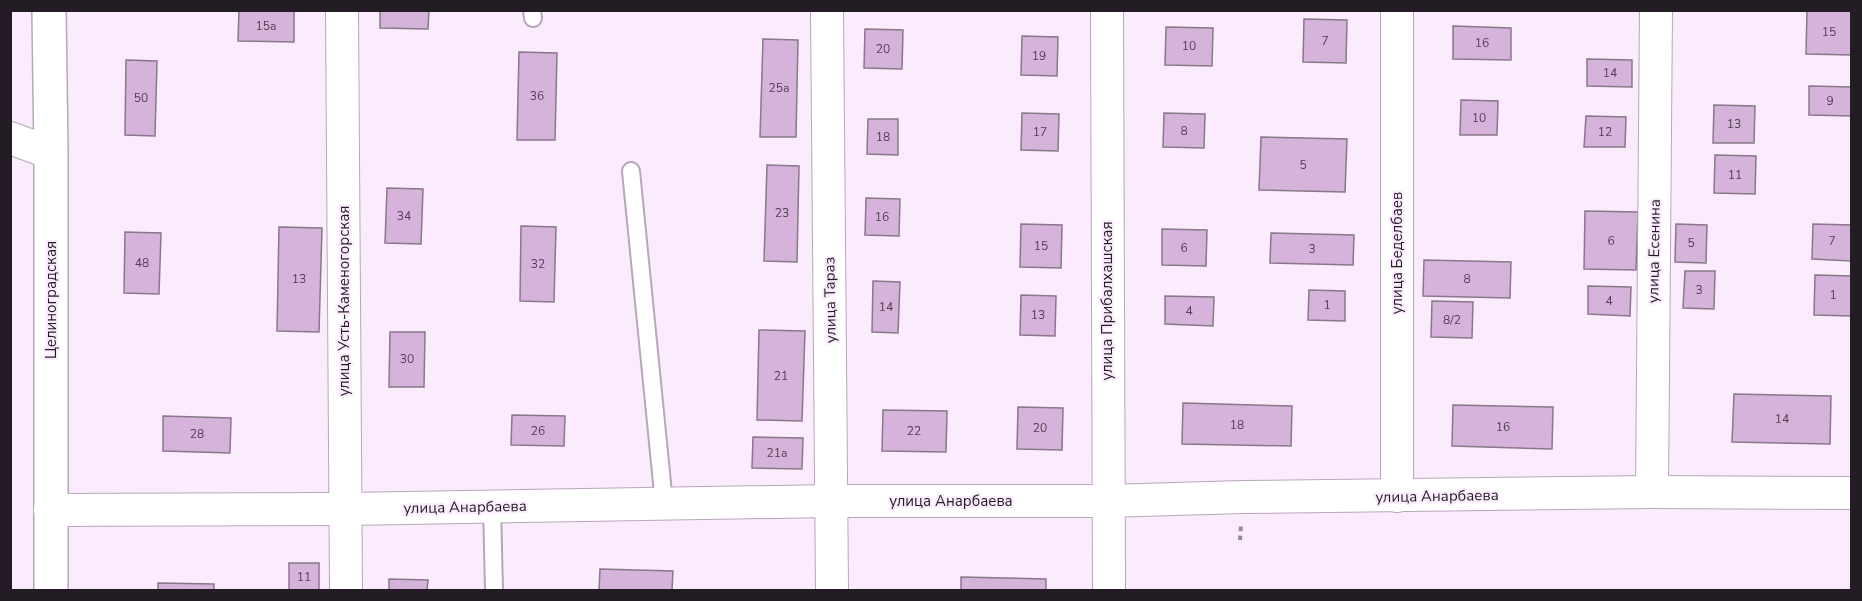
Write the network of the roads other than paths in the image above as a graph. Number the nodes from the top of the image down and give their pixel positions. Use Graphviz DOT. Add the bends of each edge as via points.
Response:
graph roads {
  1 [pos="49,10"];
  2 [pos="342,10"];
  3 [pos="827,10"];
  4 [pos="1107,10"];
  5 [pos="1397,10"];
  6 [pos="1656,10"];
  7 [pos="10,138"];
  8 [pos="51,153"];
  9 [pos="632,171"];
  10 [pos="1652,492"];
  11 [pos="1851,493"];
  12 [pos="1396,496"];
  13 [pos="831,501"];
  14 [pos="1108,501"];
  15 [pos="664,503"];
  16 [pos="492,506"];
  17 [pos="345,509"];
  18 [pos="51,510"];
  19 [pos="51,591"];
  20 [pos="346,591"];
  21 [pos="495,591"];
  22 [pos="832,591"];
  23 [pos="1109,591"];
  1 -- 8 [label="street, Целиноградская"];
  2 -- 17 [label="street, улица Усть-Каменогорская"];
  3 -- 13 [label="street, улица Тараз"];
  4 -- 14 [label="street, улица Прибалхашская"];
  5 -- 12 [label="street, улица Беделбаев"];
  6 -- 10 [label="street, улица Есенина"];
  7 -- 8 [label="street"];
  8 -- 18 [label="street, Целиноградская"];
  9 -- 15 [label="lane"];
  10 -- 11 [label="street, улица Анарбаева"];
  10 -- 12 [label="street, улица Анарбаева"];
  12 -- 14 [label="street, улица Анарбаева"];
  13 -- 14 [label="street, улица Анарбаева"];
  13 -- 15 [label="street, улица Анарбаева"];
  13 -- 22 [label="street, улица Тараз"];
  14 -- 23 [label="street, улица Прибалхашская"];
  15 -- 16 [label="street, улица Анарбаева"];
  16 -- 17 [label="street, улица Анарбаева"];
  16 -- 21 [label="lane"];
  17 -- 18 [label="street, улица Анарбаева"];
  17 -- 20 [label="street, улица Усть-Каменогорская"];
  18 -- 19 [label="street, Целиноградская"];
}
